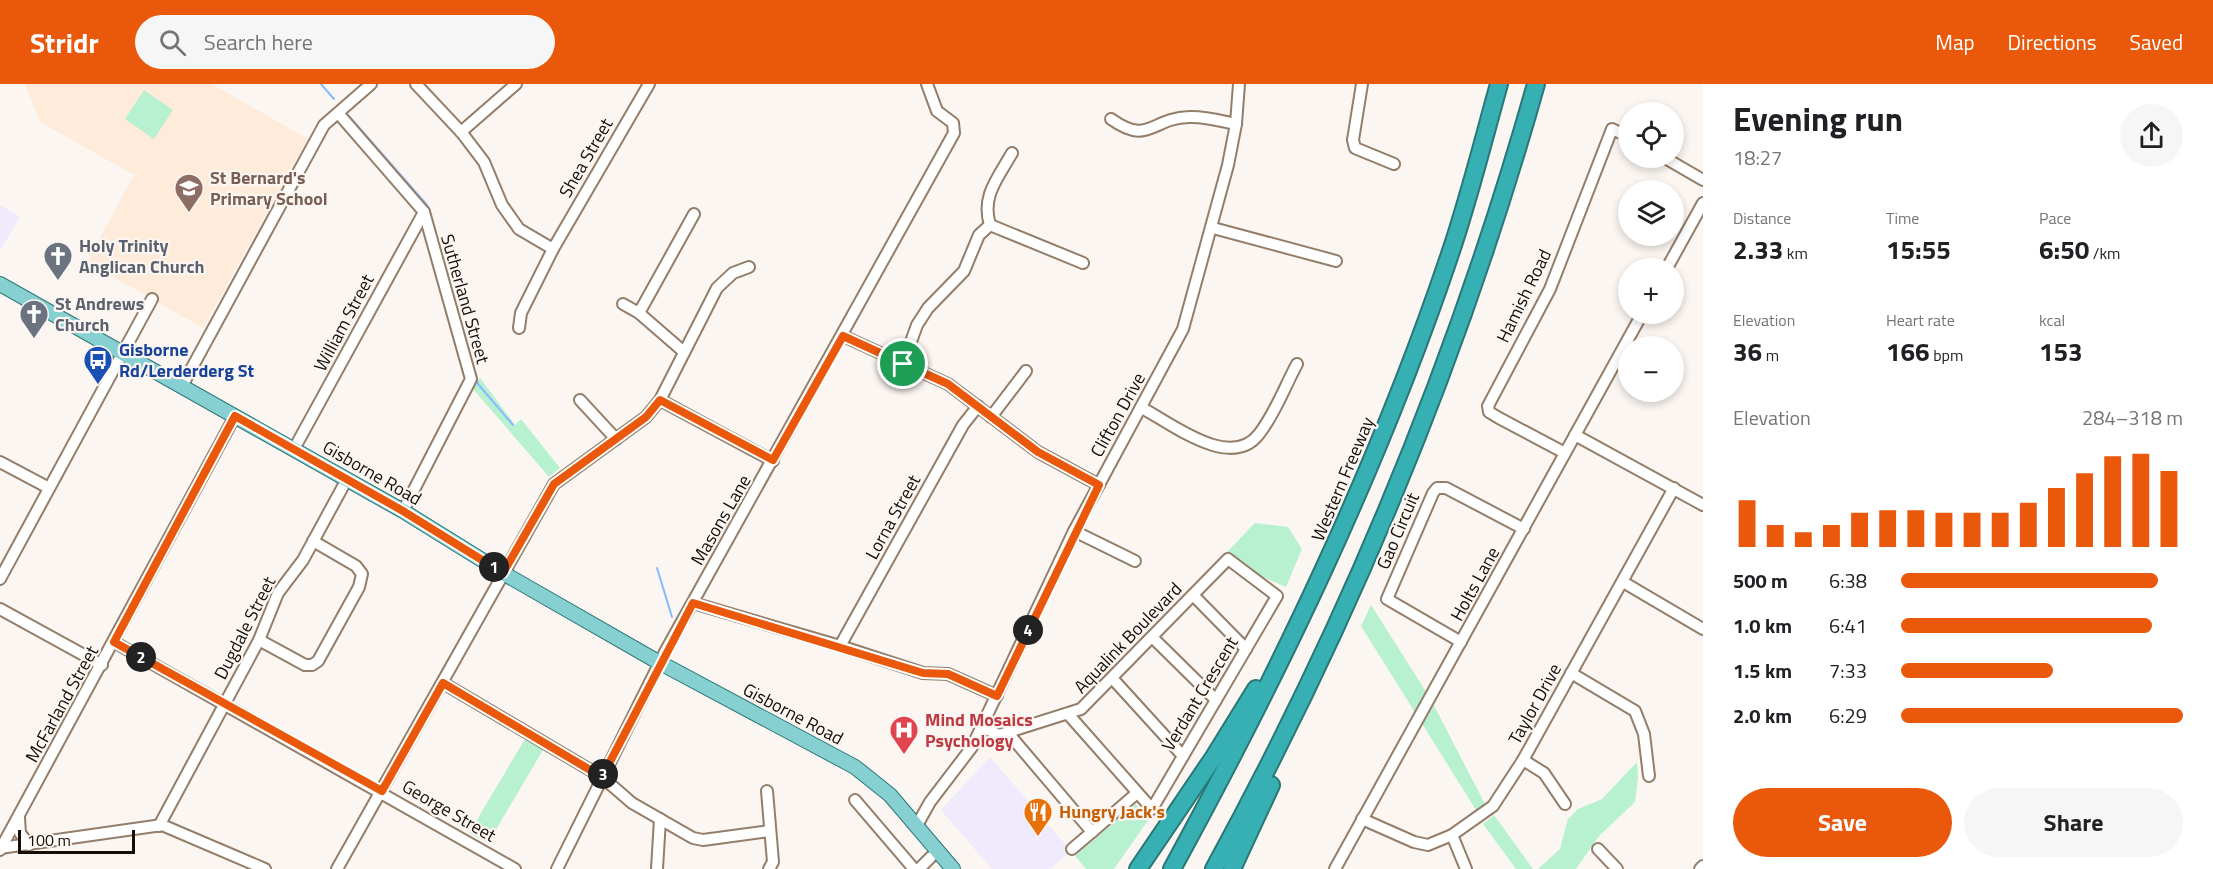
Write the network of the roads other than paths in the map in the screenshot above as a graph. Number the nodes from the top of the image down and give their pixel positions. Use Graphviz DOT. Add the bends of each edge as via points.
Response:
graph roads {
  1 [pos="371,84"];
  2 [pos="416,84"];
  3 [pos="516,84"];
  4 [pos="649,84"];
  5 [pos="927,84"];
  6 [pos="1239,84"];
  7 [pos="1362,84"];
  8 [pos="1499,84"];
  9 [pos="1536,84"];
  10 [pos="338,113"];
  11 [pos="1111,119"];
  12 [pos="1236,124"];
  13 [pos="460,132"];
  14 [pos="1618,132"];
  15 [pos="1012,153"];
  16 [pos="1394,164"];
  17 [pos="1682,168"];
  18 [pos="1703,180"];
  19 [pos="1703,203"];
  20 [pos="424,212"];
  21 [pos="694,214"];
  22 [pos="990,225"];
  23 [pos="1212,228"];
  24 [pos="553,249"];
  25 [pos="1673,258"];
  26 [pos="1336,261"];
  27 [pos="1083,263"];
  28 [pos="749,267"];
  29 [pos="0,286"];
  30 [pos="152,299"];
  31 [pos="623,304"];
  32 [pos="639,313"];
  33 [pos="1636,324"];
  34 [pos="519,328"];
  35 [pos="843,336"];
  36 [pos="123,352"];
  37 [pos="684,352"];
  38 [pos="903,364"];
  39 [pos="1297,364"];
  40 [pos="1026,371"];
  41 [pos="182,386"];
  42 [pos="580,399"];
  43 [pos="660,400"];
  44 [pos="978,406"];
  45 [pos="1142,408"];
  46 [pos="235,416"];
  47 [pos="991,417"];
  48 [pos="1575,435"];
  49 [pos="615,439"];
  50 [pos="294,449"];
  51 [pos="1565,453"];
  52 [pos="773,460"];
  53 [pos="0,462"];
  54 [pos="347,479"];
  55 [pos="1099,485"];
  56 [pos="49,488"];
  57 [pos="1674,489"];
  58 [pos="1703,505"];
  59 [pos="403,511"];
  60 [pos="1524,529"];
  61 [pos="1074,531"];
  62 [pos="313,541"];
  63 [pos="1332,555"];
  64 [pos="1135,561"];
  65 [pos="503,573"];
  66 [pos="0,579"];
  67 [pos="1623,582"];
  68 [pos="1193,595"];
  69 [pos="1277,596"];
  70 [pos="693,603"];
  71 [pos="0,609"];
  72 [pos="1703,629"];
  73 [pos="1334,632"];
  74 [pos="1152,637"];
  75 [pos="259,640"];
  76 [pos="114,642"];
  77 [pos="1461,642"];
  78 [pos="840,646"];
  79 [pos="1246,649"];
  80 [pos="660,662"];
  81 [pos="102,665"];
  82 [pos="1571,673"];
  83 [pos="1112,678"];
  84 [pos="443,683"];
  85 [pos="997,696"];
  86 [pos="1216,699"];
  87 [pos="225,702"];
  88 [pos="1068,714"];
  89 [pos="982,727"];
  90 [pos="1008,733"];
  91 [pos="1183,756"];
  92 [pos="1523,760"];
  93 [pos="1649,776"];
  94 [pos="602,777"];
  95 [pos="767,790"];
  96 [pos="382,791"];
  97 [pos="1137,793"];
  98 [pos="855,800"];
  99 [pos="1565,804"];
  100 [pos="19,817"];
  101 [pos="660,819"];
  102 [pos="1362,819"];
  103 [pos="909,825"];
  104 [pos="159,826"];
  105 [pos="770,831"];
  106 [pos="1092,832"];
  107 [pos="1452,835"];
  108 [pos="29,845"];
  109 [pos="0,849"];
  110 [pos="1072,849"];
  111 [pos="1598,849"];
  112 [pos="934,854"];
  113 [pos="265,869"];
  114 [pos="337,869"];
  115 [pos="515,869"];
  116 [pos="557,869"];
  117 [pos="657,869"];
  118 [pos="769,869"];
  119 [pos="914,869"];
  120 [pos="919,869"];
  121 [pos="942,869"];
  122 [pos="953,869"];
  123 [pos="1138,869"];
  124 [pos="1172,869"];
  125 [pos="1214,869"];
  126 [pos="1233,869"];
  127 [pos="1335,869"];
  128 [pos="1466,869"];
  129 [pos="1617,869"];
  1 -- 10 [label="street"];
  2 -- 13 [label="street"];
  3 -- 13 [label="street"];
  4 -- 24 [label="street, Shea Street"];
  5 -- 35 [label="street, Masons Lane" via="937,111 955,128"];
  6 -- 12 [label="street, Clifton Drive"];
  7 -- 16 [label="street" via="1354,148"];
  8 -- 63 [label="highway, Western Freeway" via="1440,281 1391,414"];
  9 -- 73 [label="highway" via="1453,341 1415,442"];
  10 -- 20 [label="street, Sutherland Street"];
  10 -- 41 [label="street" via="324,125"];
  11 -- 12 [label="street" via="1128,131 1139,132 1190,117"];
  12 -- 23 [label="street, Clifton Drive"];
  13 -- 24 [label="street" via="484,162 502,205 519,229"];
  14 -- 51 [label="street, Hamish Road" via="1612,129 1550,289 1488,406 1499,418"];
  15 -- 22 [label="street" via="988,196"];
  17 -- 18 [label="street"];
  19 -- 25 [label="street"];
  20 -- 50 [label="street, William Street"];
  20 -- 59 [label="street, Sutherland Street" via="471,379"];
  21 -- 32 [label="street"];
  22 -- 27 [label="street"];
  22 -- 38 [label="street" via="979,235 964,272 928,308 917,325"];
  23 -- 26 [label="street"];
  23 -- 45 [label="street, Clifton Drive" via="1183,329"];
  24 -- 34 [label="street, Shea Street" via="521,313"];
  28 -- 37 [label="street" via="733,273 717,288"];
  29 -- 36 [label="main road, Gisborne Road"];
  30 -- 36 [label="street"];
  31 -- 32 [label="street"];
  32 -- 37 [label="street"];
  33 -- 48 [label="street, Holts Lane"];
  35 -- 38 [label="street"];
  35 -- 52 [label="street, Masons Lane"];
  36 -- 41 [label="main road, Gisborne Road"];
  36 -- 56 [label="street"];
  37 -- 43 [label="street"];
  38 -- 44 [label="street" via="948,384"];
  39 -- 45 [label="street" via="1259,434 1247,445 1232,450 1217,448"];
  40 -- 47 [label="street"];
  41 -- 46 [label="main road, Gisborne Road"];
  42 -- 49 [label="street"];
  43 -- 49 [label="street" via="646,417"];
  43 -- 52 [label="street"];
  44 -- 47 [label="street"];
  44 -- 78 [label="street, Lorna Street" via="963,425"];
  45 -- 55 [label="street, Clifton Drive"];
  46 -- 50 [label="main road, Gisborne Road"];
  46 -- 76 [label="street, McFarland Street"];
  47 -- 55 [label="street" via="1038,452"];
  48 -- 51 [label="street, Holts Lane"];
  48 -- 57 [label="street"];
  49 -- 65 [label="street" via="554,484"];
  50 -- 54 [label="main road, Gisborne Road"];
  51 -- 60 [label="street, Holts Lane"];
  52 -- 70 [label="street, Masons Lane"];
  53 -- 56 [label="street"];
  54 -- 59 [label="main road, Gisborne Road"];
  54 -- 62 [label="street, Dugdale Street"];
  55 -- 61 [label="street, Clifton Drive"];
  56 -- 66 [label="street"];
  57 -- 58 [label="street"];
  57 -- 67 [label="street, Taylor Drive"];
  59 -- 65 [label="main road, Gisborne Road"];
  60 -- 77 [label="street, Holts Lane"];
  60 -- 77 [label="street, Gao Circuit" via="1446,488 1437,488 1433,493 1387,599"];
  61 -- 64 [label="street"];
  61 -- 85 [label="street, Clifton Drive"];
  62 -- 75 [label="street, Dugdale Street" via="279,593"];
  62 -- 75 [label="street" via="356,566 362,574 359,587 318,661 312,665"];
  63 -- 123 [label="highway" via="1237,721"];
  63 -- 124 [label="highway, Western Freeway" via="1254,716"];
  65 -- 80 [label="main road, Gisborne Road"];
  65 -- 84 [label="street"];
  67 -- 72 [label="street"];
  67 -- 82 [label="street, Taylor Drive"];
  68 -- 69 [label="street, Aqualink Boulevard" via="1228,559"];
  68 -- 74 [label="street, Aqualink Boulevard"];
  68 -- 79 [label="street"];
  69 -- 79 [label="street, Verdant Crescent"];
  70 -- 78 [label="street"];
  70 -- 80 [label="street, Masons Lane"];
  71 -- 81 [label="street"];
  73 -- 125 [label="highway"];
  73 -- 126 [label="highway" via="1310,696"];
  74 -- 83 [label="street, Aqualink Boulevard"];
  74 -- 86 [label="street"];
  75 -- 87 [label="street, Dugdale Street"];
  76 -- 81 [label="street, McFarland Street"];
  76 -- 87 [label="street, George Street"];
  77 -- 102 [label="street, Holts Lane"];
  78 -- 85 [label="street" via="923,673 948,674"];
  79 -- 86 [label="street, Verdant Crescent"];
  80 -- 94 [label="street, Masons Lane"];
  80 -- 103 [label="main road, Gisborne Road" via="855,767"];
  81 -- 100 [label="street, McFarland Street"];
  82 -- 92 [label="street, Taylor Drive"];
  82 -- 93 [label="street" via="1635,711 1644,734"];
  83 -- 88 [label="street, Aqualink Boulevard" via="1081,709"];
  83 -- 91 [label="street"];
  84 -- 94 [label="street"];
  84 -- 96 [label="street"];
  85 -- 89 [label="street, Clifton Drive"];
  86 -- 91 [label="street, Verdant Crescent"];
  87 -- 96 [label="street, George Street"];
  87 -- 104 [label="street, Dugdale Street"];
  88 -- 90 [label="street, Aqualink Boulevard"];
  88 -- 97 [label="street"];
  89 -- 90 [label="street" via="999,735"];
  89 -- 103 [label="street, Clifton Drive" via="957,771"];
  90 -- 106 [label="street"];
  91 -- 97 [label="street, Verdant Crescent" via="1152,809"];
  92 -- 99 [label="street" via="1544,773"];
  92 -- 107 [label="street, Taylor Drive" via="1493,806"];
  94 -- 101 [label="street" via="632,803"];
  94 -- 116 [label="street, Masons Lane"];
  95 -- 105 [label="street"];
  96 -- 114 [label="street"];
  96 -- 115 [label="street, George Street"];
  97 -- 106 [label="street"];
  98 -- 119 [label="street"];
  100 -- 108 [label="street" via="20,833"];
  100 -- 109 [label="street, McFarland Street"];
  101 -- 105 [label="street" via="703,840"];
  101 -- 117 [label="street"];
  102 -- 107 [label="street, Taylor Drive" via="1421,843 1434,843"];
  102 -- 127 [label="street, Holts Lane"];
  103 -- 112 [label="main road, Gisborne Road"];
  104 -- 108 [label="street"];
  104 -- 113 [label="street"];
  105 -- 118 [label="street" via="773,862"];
  106 -- 110 [label="street"];
  107 -- 128 [label="street"];
  108 -- 109 [label="street"];
  111 -- 129 [label="street"];
  112 -- 120 [label="street"];
  112 -- 121 [label="main road, Gisborne Road"];
  112 -- 122 [label="main road, Gisborne Road"];
}
